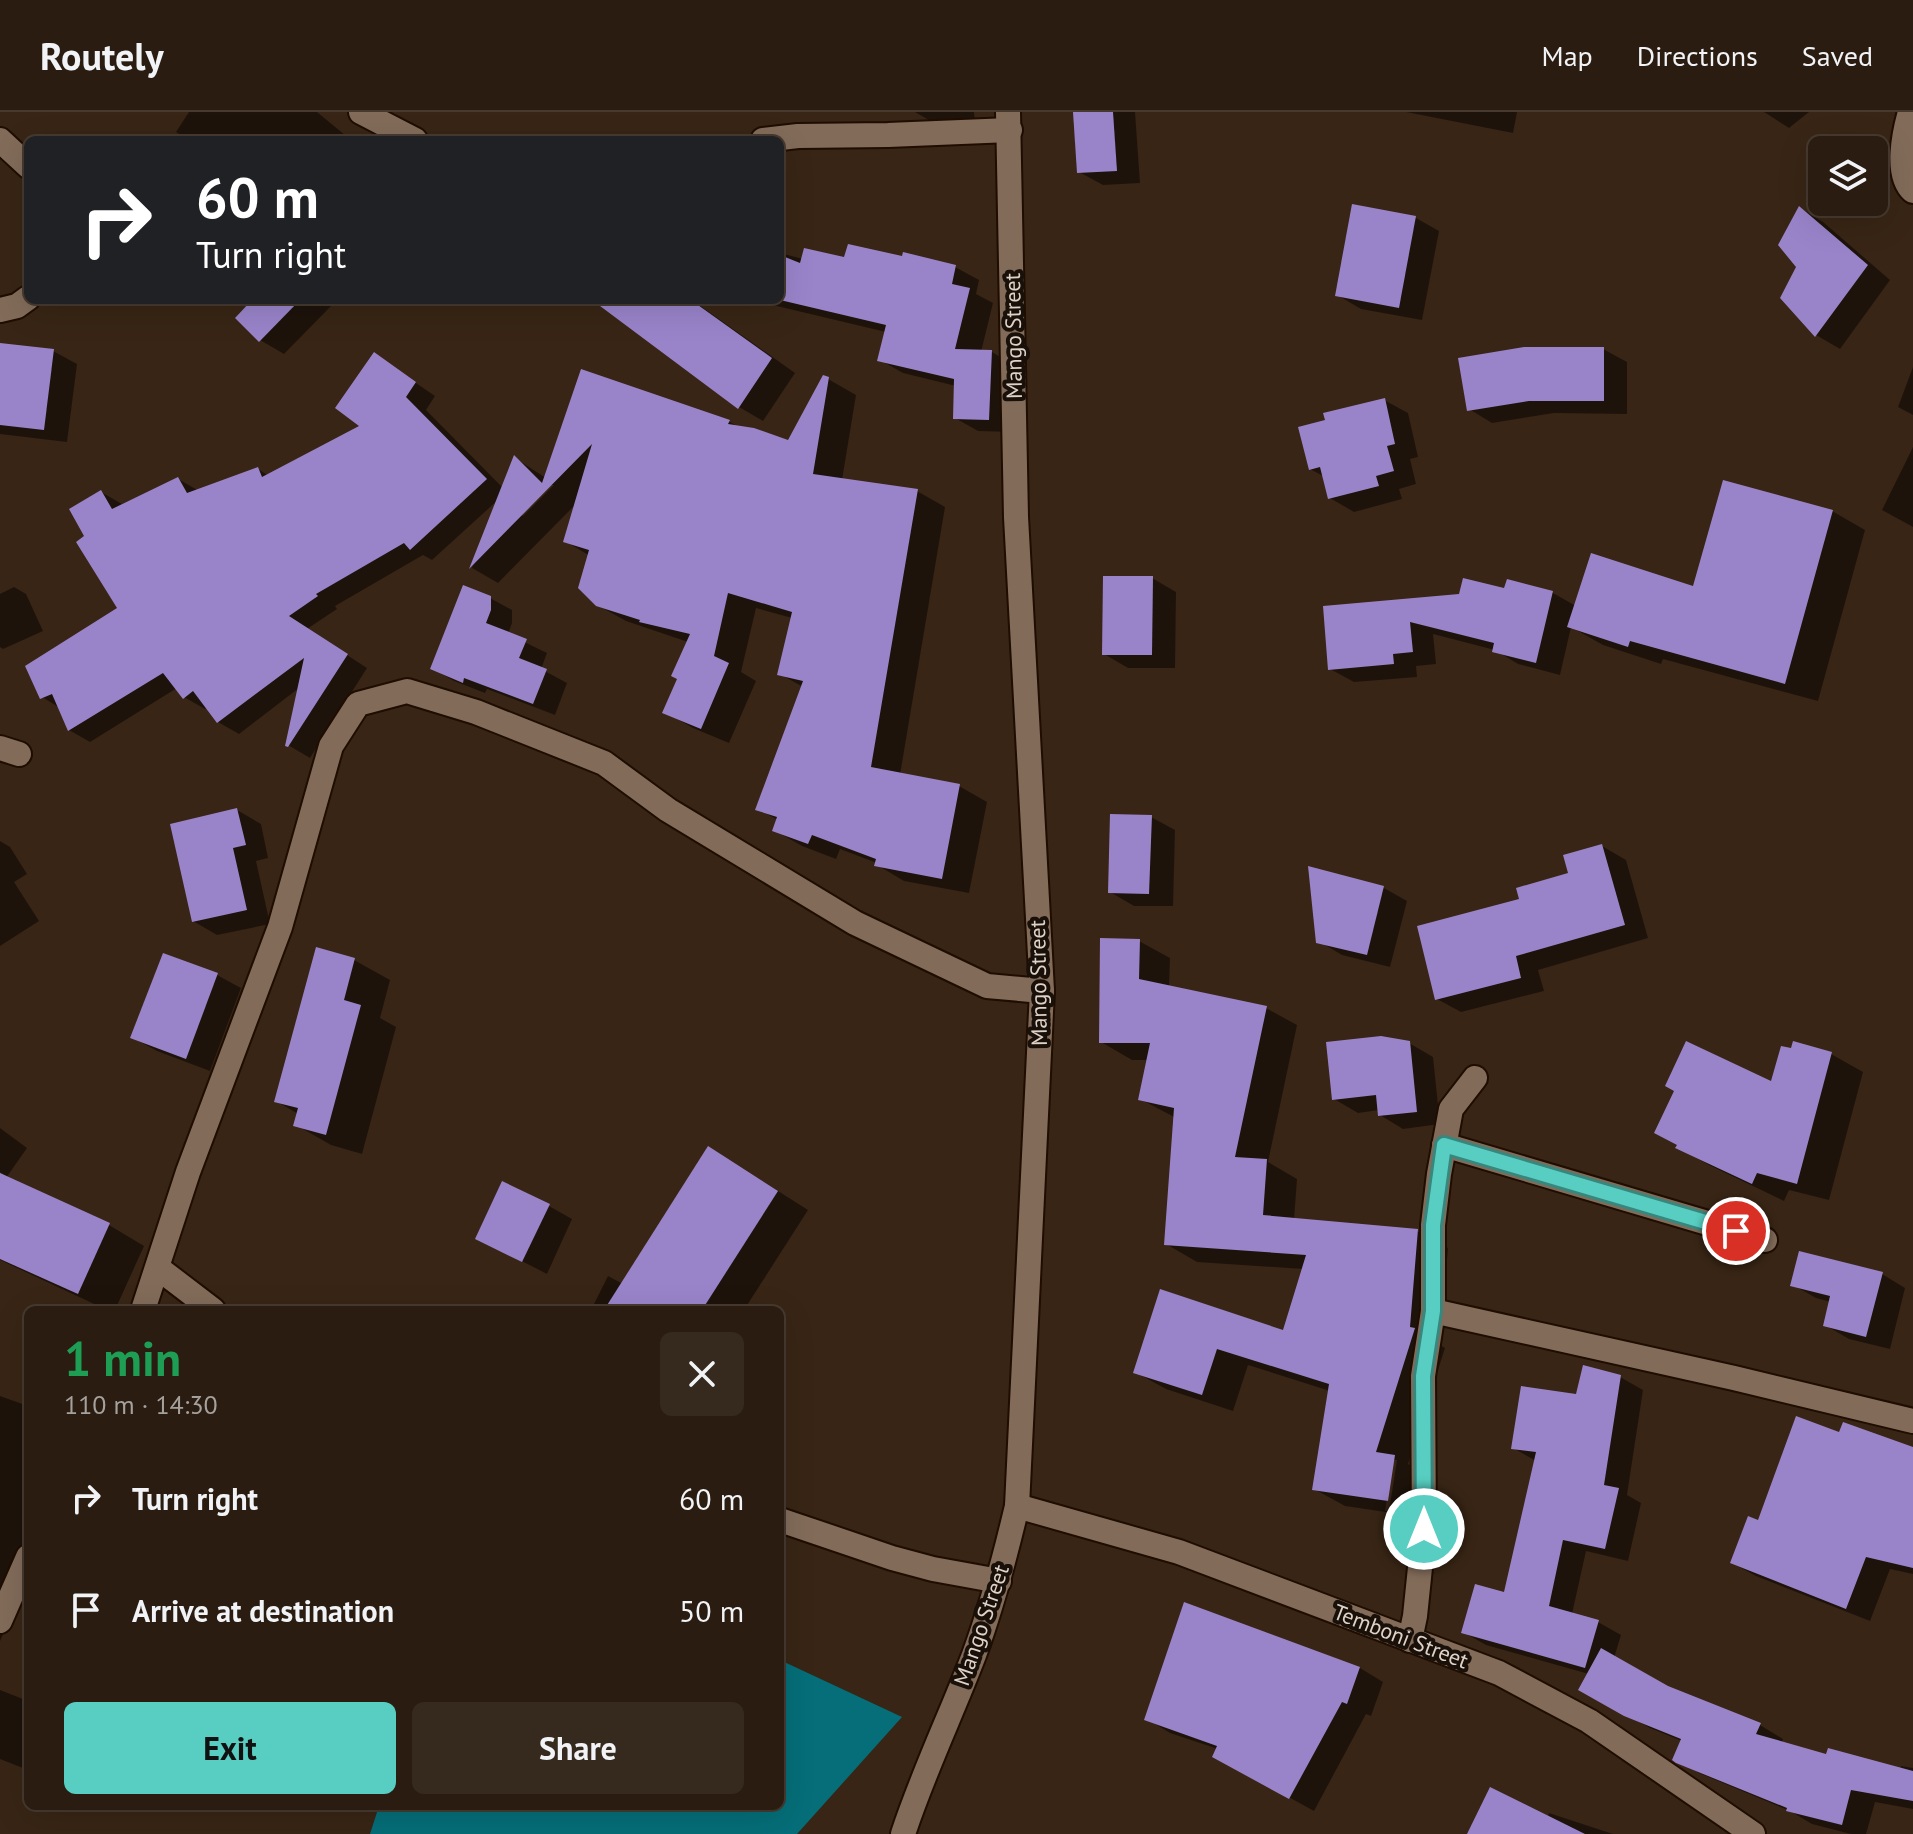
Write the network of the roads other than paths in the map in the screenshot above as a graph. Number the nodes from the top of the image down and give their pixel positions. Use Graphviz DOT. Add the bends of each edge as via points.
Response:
graph roads {
  1 [pos="361,112"];
  2 [pos="1910,112"];
  3 [pos="1009,121"];
  4 [pos="407,136"];
  5 [pos="784,138"];
  6 [pos="0,140"];
  7 [pos="24,162"];
  8 [pos="1913,191"];
  9 [pos="24,301"];
  10 [pos="0,310"];
  11 [pos="1042,991"];
  12 [pos="1475,1078"];
  13 [pos="1444,1145"];
  14 [pos="1765,1240"];
  15 [pos="158,1268"];
  16 [pos="144,1306"];
  17 [pos="208,1306"];
  18 [pos="1433,1311"];
  19 [pos="1913,1421"];
  20 [pos="1017,1506"];
  21 [pos="784,1521"];
  22 [pos="24,1566"];
  23 [pos="999,1581"];
  24 [pos="0,1621"];
  25 [pos="1410,1640"];
  26 [pos="903,1834"];
  27 [pos="1753,1834"];
  1 -- 4 [label="street"];
  2 -- 8 [label="street" via="1903,162"];
  3 -- 5 [label="street" via="888,135"];
  3 -- 11 [label="street, Mango Street" via="1016,517"];
  6 -- 7 [label="street"];
  9 -- 10 [label="street"];
  11 -- 15 [label="street" via="987,986 855,923 668,810 604,763 407,691 358,704 331,746 280,927 188,1172"];
  11 -- 20 [label="street, Mango Street"];
  12 -- 13 [label="street" via="1451,1109"];
  13 -- 14 [label="street"];
  13 -- 18 [label="street" via="1433,1225"];
  15 -- 16 [label="street"];
  15 -- 17 [label="street"];
  18 -- 19 [label="street"];
  18 -- 25 [label="street" via="1423,1376 1424,1529"];
  20 -- 23 [label="street, Mango Street"];
  20 -- 25 [label="street, Temboni Street" via="1179,1552"];
  21 -- 23 [label="street" via="892,1558"];
  22 -- 24 [label="street"];
  23 -- 26 [label="street, Mango Street"];
  25 -- 27 [label="street, Temboni Street" via="1499,1673 1589,1721"];
}
